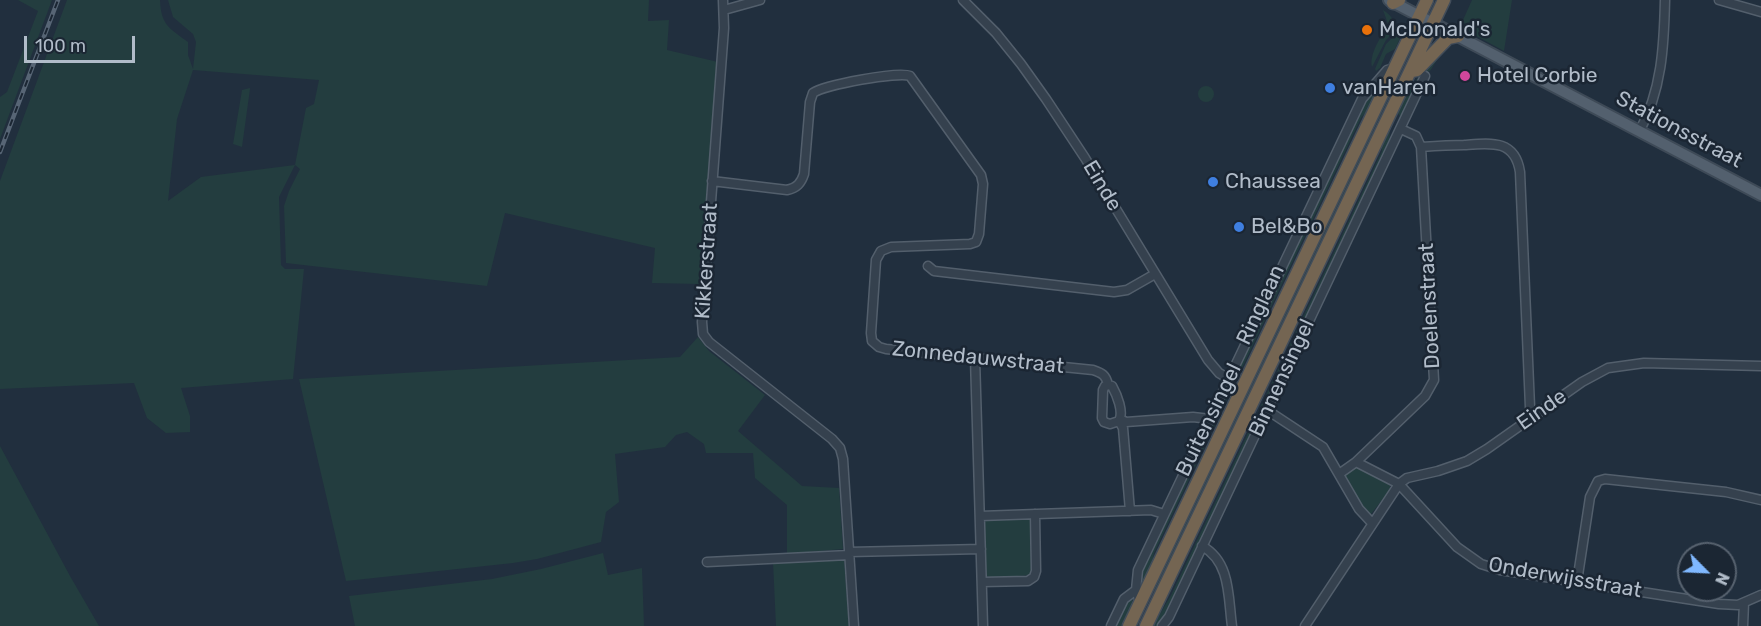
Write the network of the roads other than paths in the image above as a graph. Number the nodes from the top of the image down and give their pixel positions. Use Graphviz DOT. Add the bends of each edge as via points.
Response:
graph roads {
  1 [pos="723,0"];
  2 [pos="760,0"];
  3 [pos="963,0"];
  4 [pos="1427,0"];
  5 [pos="1444,0"];
  6 [pos="1665,0"];
  7 [pos="1719,0"];
  8 [pos="1393,1"];
  9 [pos="724,10"];
  10 [pos="1761,12"];
  11 [pos="1420,16"];
  12 [pos="1433,23"];
  13 [pos="1458,36"];
  14 [pos="1395,68"];
  15 [pos="1410,71"];
  16 [pos="1425,76"];
  17 [pos="1391,111"];
  18 [pos="1401,129"];
  19 [pos="1639,132"];
  20 [pos="1421,147"];
  21 [pos="712,181"];
  22 [pos="1761,195"];
  23 [pos="928,266"];
  24 [pos="1155,273"];
  25 [pos="975,358"];
  26 [pos="1761,366"];
  27 [pos="1229,379"];
  28 [pos="1108,385"];
  29 [pos="1267,410"];
  30 [pos="1534,416"];
  31 [pos="1210,419"];
  32 [pos="1120,420"];
  33 [pos="1356,462"];
  34 [pos="1340,474"];
  35 [pos="1399,484"];
  36 [pos="1761,500"];
  37 [pos="1130,511"];
  38 [pos="1035,514"];
  39 [pos="1164,514"];
  40 [pos="980,516"];
  41 [pos="1372,523"];
  42 [pos="1202,546"];
  43 [pos="981,549"];
  44 [pos="849,553"];
  45 [pos="707,562"];
  46 [pos="982,582"];
  47 [pos="1578,582"];
  48 [pos="1761,595"];
  49 [pos="1138,596"];
  50 [pos="1744,603"];
  51 [pos="854,626"];
  52 [pos="983,626"];
  53 [pos="1111,626"];
  54 [pos="1129,626"];
  55 [pos="1146,626"];
  56 [pos="1162,626"];
  57 [pos="1232,626"];
  58 [pos="1305,626"];
  59 [pos="1743,626"];
  1 -- 9 [label="street, Kikkerstraat"];
  2 -- 9 [label="street"];
  3 -- 24 [label="street, Einde" via="996,33 1037,86"];
  4 -- 11 [label="highway, Ringlaan"];
  5 -- 12 [label="highway, Ringlaan"];
  6 -- 19 [label="street" via="1659,75 1650,111"];
  7 -- 10 [label="street"];
  8 -- 11 [label="main road, Stationsstraat"];
  9 -- 21 [label="street, Kikkerstraat"];
  11 -- 12 [label="main road, Stationsstraat"];
  11 -- 14 [label="highway, Ringlaan"];
  12 -- 13 [label="main road, Stationsstraat"];
  12 -- 15 [label="highway, Ringlaan"];
  13 -- 15 [label="highway" via="1448,38 1417,70"];
  13 -- 19 [label="main road, Stationsstraat"];
  14 -- 27 [label="street, Buitensingel" via="1387,70 1362,99"];
  14 -- 49 [label="highway, Ringlaan"];
  15 -- 17 [label="highway, Ringlaan"];
  16 -- 18 [label="street, Binnensingel"];
  17 -- 18 [label="street"];
  17 -- 55 [label="highway, Ringlaan"];
  18 -- 20 [label="street" via="1416,136"];
  18 -- 29 [label="street, Binnensingel"];
  19 -- 22 [label="main road, Stationsstraat"];
  20 -- 30 [label="street" via="1493,143 1508,148 1517,160 1530,407"];
  20 -- 33 [label="street, Doelenstraat" via="1434,381 1425,396"];
  21 -- 25 [label="street, Zonnedauwstraat" via="787,190 796,187 804,174 813,93 826,87 906,74 981,175 979,234 976,242 891,247 881,251 876,260 872,341 886,349"];
  21 -- 44 [label="street, Kikkerstraat" via="703,334 840,447"];
  23 -- 24 [label="street" via="934,271 1114,292 1127,290"];
  24 -- 27 [label="street, Einde" via="1208,360"];
  25 -- 28 [label="street, Zonnedauwstraat" via="1093,370 1106,377"];
  25 -- 40 [label="street"];
  26 -- 30 [label="street, Einde" via="1625,364 1595,374"];
  27 -- 31 [label="street, Buitensingel"];
  28 -- 32 [label="street, Zonnedauwstraat" via="1115,392"];
  28 -- 32 [label="street" via="1103,390 1102,418 1110,424"];
  29 -- 34 [label="street" via="1323,447"];
  29 -- 42 [label="street, Binnensingel"];
  30 -- 35 [label="street, Einde" via="1467,461 1407,478"];
  31 -- 32 [label="street"];
  31 -- 39 [label="street, Buitensingel"];
  32 -- 37 [label="street, Zonnedauwstraat"];
  33 -- 34 [label="street"];
  33 -- 35 [label="street"];
  34 -- 41 [label="street" via="1359,509"];
  35 -- 41 [label="street"];
  35 -- 47 [label="street, Onderwijsstraat" via="1457,547 1481,564"];
  36 -- 47 [label="street" via="1726,492 1598,481 1590,497"];
  37 -- 38 [label="street"];
  37 -- 39 [label="street"];
  38 -- 40 [label="street"];
  38 -- 46 [label="street" via="1034,577 1028,581"];
  39 -- 49 [label="street, Buitensingel" via="1138,570"];
  40 -- 43 [label="street"];
  41 -- 58 [label="street"];
  42 -- 56 [label="street, Binnensingel"];
  42 -- 57 [label="street" via="1222,567"];
  43 -- 44 [label="street"];
  43 -- 46 [label="street"];
  44 -- 45 [label="street"];
  44 -- 51 [label="street, Kikkerstraat"];
  46 -- 52 [label="street"];
  47 -- 50 [label="street, Onderwijsstraat" via="1719,604"];
  48 -- 50 [label="street, Onderwijsstraat"];
  49 -- 53 [label="street, Buitensingel" via="1124,599"];
  49 -- 54 [label="highway, Ringlaan"];
  50 -- 59 [label="street"];
}
